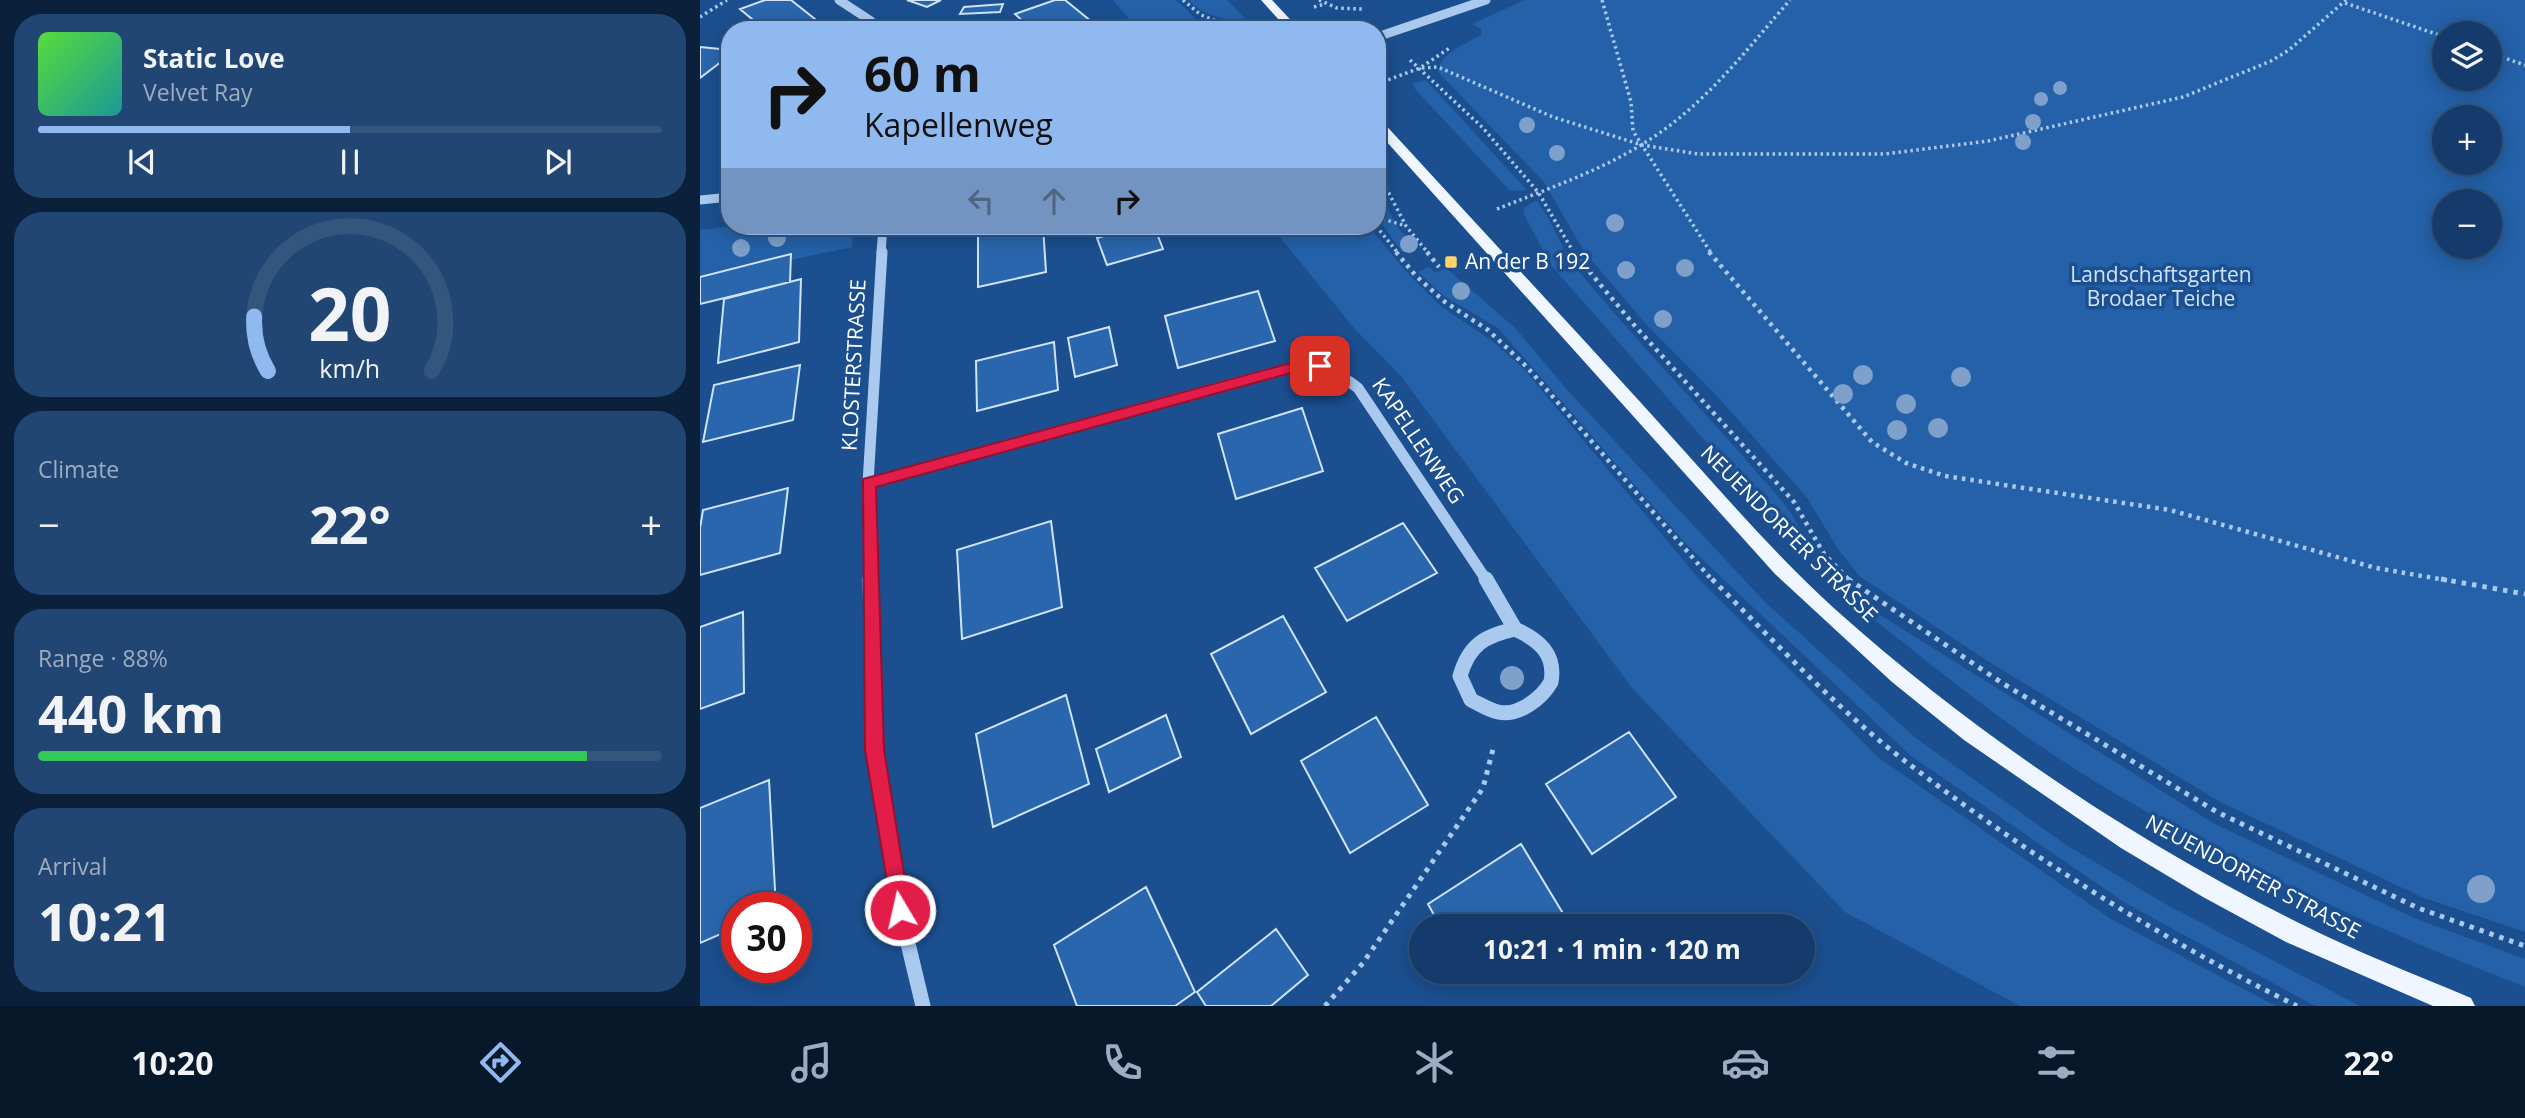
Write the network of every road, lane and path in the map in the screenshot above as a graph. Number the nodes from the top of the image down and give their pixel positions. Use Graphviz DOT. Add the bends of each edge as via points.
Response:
graph roads {
  1 [pos="727,0"];
  2 [pos="839,0"];
  3 [pos="1183,0"];
  4 [pos="1266,0"];
  5 [pos="1319,0"];
  6 [pos="1486,0"];
  7 [pos="1602,0"];
  8 [pos="1790,0"];
  9 [pos="2345,1"];
  10 [pos="1356,10"];
  11 [pos="700,17"];
  12 [pos="870,21"];
  13 [pos="1216,21"];
  14 [pos="1286,21"];
  15 [pos="2432,32"];
  16 [pos="1386,34"];
  17 [pos="1453,45"];
  18 [pos="2502,57"];
  19 [pos="2525,65"];
  20 [pos="1420,68"];
  21 [pos="1386,81"];
  22 [pos="1386,133"];
  23 [pos="1642,145"];
  24 [pos="1386,189"];
  25 [pos="1538,192"];
  26 [pos="721,198"];
  27 [pos="700,200"];
  28 [pos="1386,220"];
  29 [pos="1467,222"];
  30 [pos="1406,226"];
  31 [pos="883,235"];
  32 [pos="1439,267"];
  33 [pos="869,483"];
  34 [pos="2525,594"];
  35 [pos="1515,629"];
  36 [pos="1502,713"];
  37 [pos="2525,946"];
  38 [pos="923,1006"];
  39 [pos="1325,1006"];
  40 [pos="2463,1006"];
  1 -- 11 [label="path"];
  2 -- 12 [label="street"];
  3 -- 13 [label="path"];
  4 -- 14 [label="main road"];
  5 -- 10 [label="path"];
  6 -- 16 [label="street"];
  7 -- 23 [label="path" via="1631,102 1633,131"];
  8 -- 23 [label="path" via="1711,90"];
  9 -- 15 [label="path"];
  9 -- 23 [label="path" via="2289,50 2214,86 1988,141 1885,154 1778,156 1698,154"];
  17 -- 20 [label="path"];
  18 -- 19 [label="path"];
  20 -- 21 [label="path"];
  20 -- 23 [label="path" via="1438,67 1553,117"];
  20 -- 25 [label="path" via="1483,128"];
  22 -- 29 [label="main road, NEUENDORFER STRASSE"];
  23 -- 25 [label="path"];
  23 -- 34 [label="path" via="1708,250 1872,442 1906,463 1945,476 2170,510 2376,568"];
  24 -- 30 [label="path"];
  25 -- 29 [label="path"];
  25 -- 37 [label="path" via="1574,254 1794,502 1824,554 1850,581 2002,683 2217,813 2418,908"];
  26 -- 27 [label="street"];
  28 -- 30 [label="path"];
  29 -- 40 [label="main road, NEUENDORFER STRASSE" via="1740,524 1829,615 1943,711 2076,806 2191,877 2314,942"];
  30 -- 32 [label="path"];
  31 -- 33 [label="street, KLOSTERSTRASSE"];
  33 -- 35 [label="street, KAPELLENWEG" via="1298,366 1320,366 1341,374 1358,388"];
  33 -- 38 [label="street, KLOSTERSTRASSE" via="874,750 900,910"];
  35 -- 36 [label="street" via="1533,635 1547,648 1554,669 1546,691 1534,704"];
  35 -- 36 [label="street" via="1486,635 1465,654 1460,676 1471,700"];
  36 -- 39 [label="path" via="1483,788 1363,963"];
}
